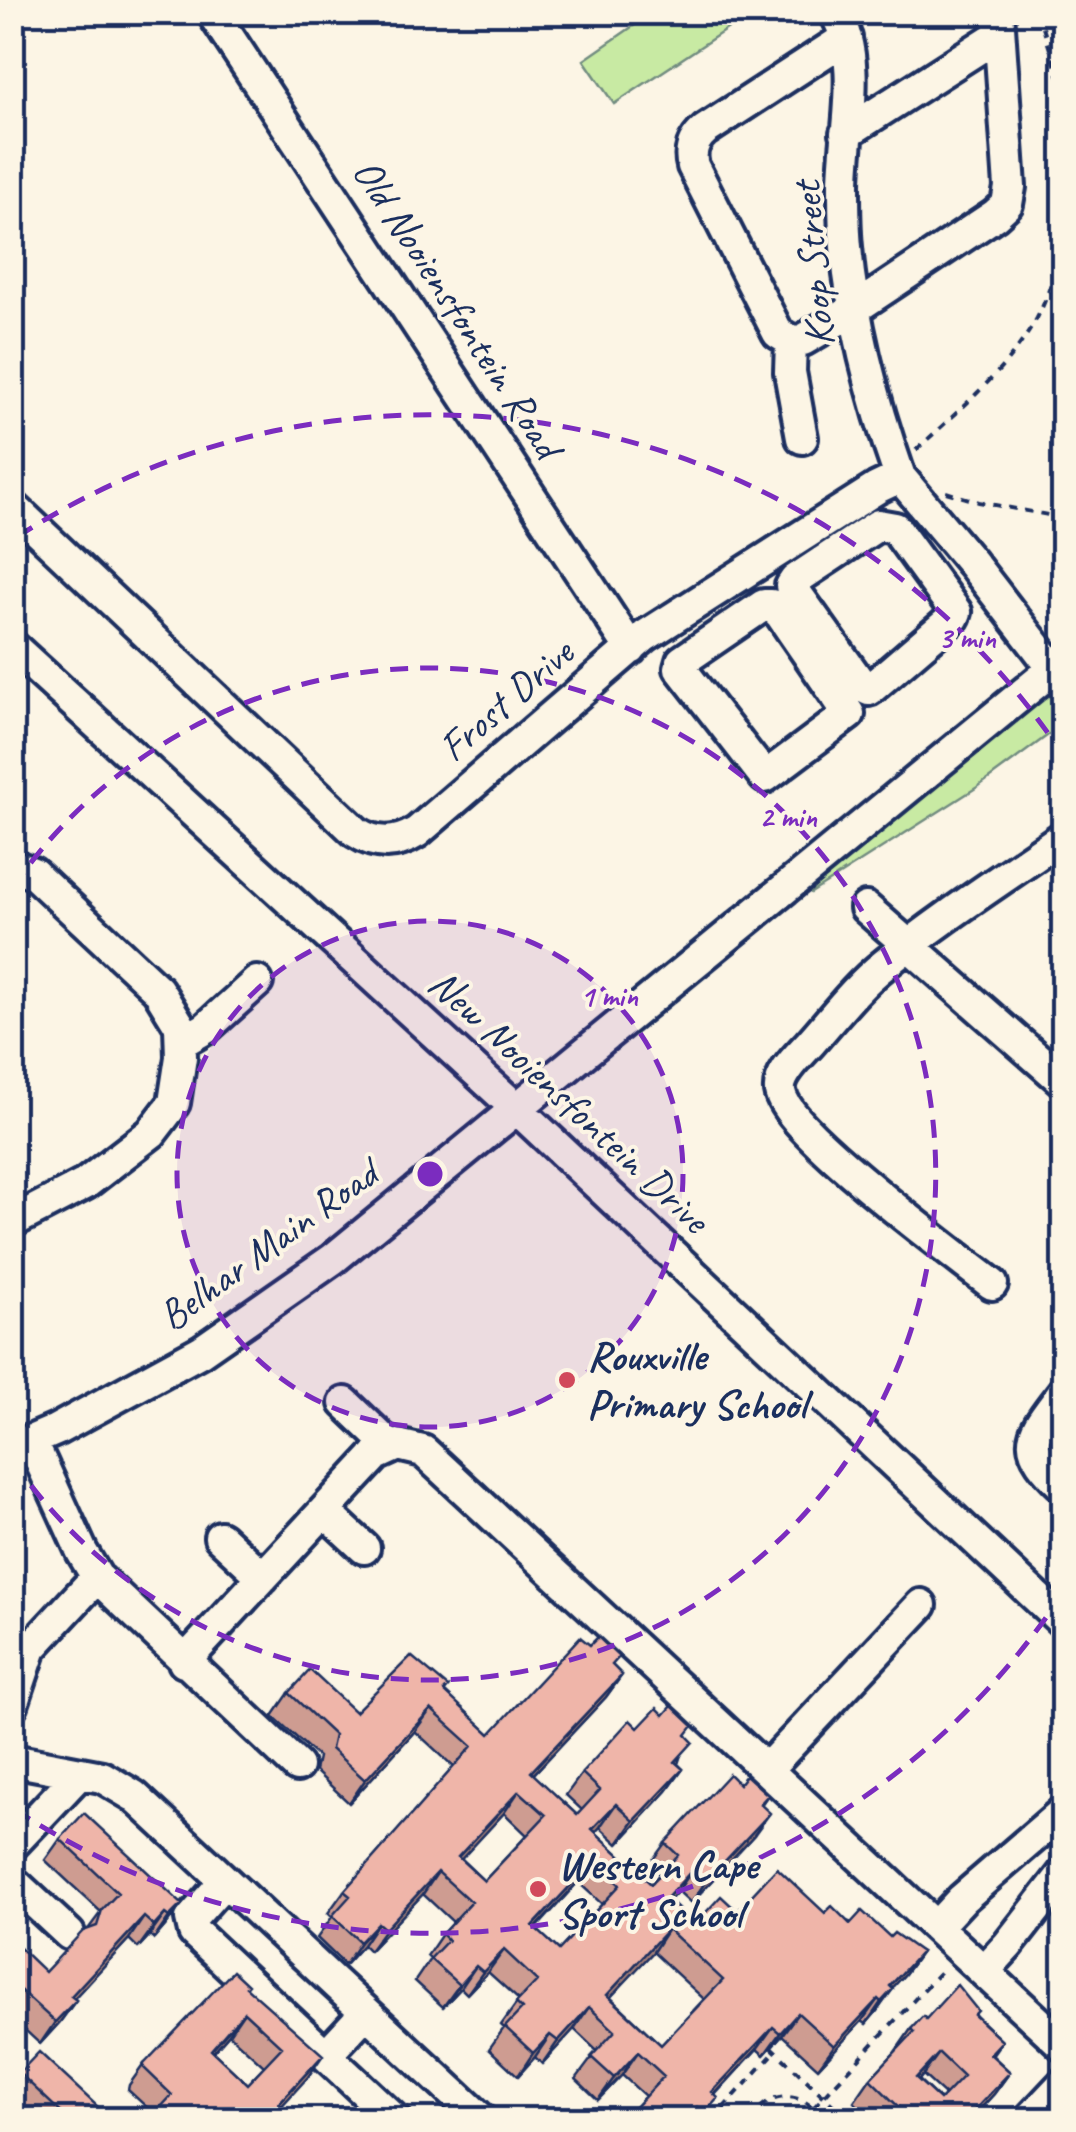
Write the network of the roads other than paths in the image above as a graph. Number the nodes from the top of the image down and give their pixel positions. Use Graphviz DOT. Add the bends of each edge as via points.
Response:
graph roads {
  1 [pos="212,12"];
  2 [pos="998,24"];
  3 [pos="840,25"];
  4 [pos="846,133"];
  5 [pos="855,308"];
  6 [pos="791,341"];
  7 [pos="802,438"];
  8 [pos="902,476"];
  9 [pos="12,506"];
  10 [pos="786,546"];
  11 [pos="804,574"];
  12 [pos="703,599"];
  13 [pos="723,633"];
  14 [pos="12,646"];
  15 [pos="631,650"];
  16 [pos="1058,664"];
  17 [pos="1064,836"];
  18 [pos="12,865"];
  19 [pos="866,908"];
  20 [pos="908,946"];
  21 [pos="257,982"];
  22 [pos="182,1042"];
  23 [pos="1064,1082"];
  24 [pos="516,1108"];
  25 [pos="12,1222"];
  26 [pos="992,1284"];
  27 [pos="1064,1390"];
  28 [pos="344,1403"];
  29 [pos="22,1444"];
  30 [pos="391,1446"];
  31 [pos="1064,1487"];
  32 [pos="324,1511"];
  33 [pos="220,1537"];
  34 [pos="364,1548"];
  35 [pos="97,1576"];
  36 [pos="263,1577"];
  37 [pos="921,1605"];
  38 [pos="1064,1623"];
  39 [pos="184,1662"];
  40 [pos="12,1705"];
  41 [pos="12,1760"];
  42 [pos="297,1766"];
  43 [pos="767,1769"];
  44 [pos="80,1773"];
  45 [pos="1064,1811"];
  46 [pos="12,1846"];
  47 [pos="1064,1872"];
  48 [pos="225,1880"];
  49 [pos="12,1881"];
  50 [pos="936,1927"];
  51 [pos="69,1934"];
  52 [pos="984,1971"];
  53 [pos="366,2012"];
  54 [pos="1064,2046"];
  55 [pos="326,2055"];
  56 [pos="1064,2083"];
  57 [pos="1039,2116"];
  58 [pos="396,2120"];
  59 [pos="482,2120"];
  1 -- 15 [label="street, Old Nooiensfontein Road"];
  2 -- 4 [label="street"];
  2 -- 5 [label="street" via="1007,204"];
  3 -- 4 [label="street, Koop Street" via="850,60"];
  3 -- 6 [label="street" via="704,130 691,153 778,333"];
  4 -- 5 [label="street, Koop Street" via="846,248"];
  5 -- 6 [label="street"];
  5 -- 8 [label="street, Koop Street" via="865,364"];
  6 -- 7 [label="street"];
  8 -- 10 [label="street, Frost Drive"];
  8 -- 16 [label="street"];
  9 -- 15 [label="street, Frost Drive" via="356,832 377,842 417,832"];
  10 -- 11 [label="street"];
  10 -- 12 [label="street, Frost Drive"];
  11 -- 11 [label="street" via="792,590 868,690 956,614 890,526 878,525"];
  12 -- 13 [label="street"];
  12 -- 15 [label="street, Frost Drive"];
  13 -- 13 [label="street" via="680,668 762,776 770,776 849,711 771,604"];
  14 -- 24 [label="street, New Nooiensfontein Drive"];
  16 -- 24 [label="street, Belhar Main Road"];
  17 -- 20 [label="street"];
  18 -- 22 [label="street" via="33,873 158,990"];
  19 -- 20 [label="street"];
  20 -- 23 [label="street"];
  20 -- 26 [label="street" via="852,994 791,1065 780,1094 800,1124 890,1206"];
  21 -- 22 [label="street"];
  22 -- 25 [label="street" via="174,1103 151,1134 86,1184"];
  24 -- 29 [label="street, Belhar Main Road" via="248,1321"];
  24 -- 38 [label="street, New Nooiensfontein Drive"];
  27 -- 31 [label="street" via="1032,1442 1042,1467"];
  28 -- 30 [label="street"];
  29 -- 35 [label="street"];
  30 -- 32 [label="street"];
  30 -- 43 [label="street" via="432,1456"];
  32 -- 34 [label="street"];
  32 -- 36 [label="street"];
  33 -- 36 [label="street"];
  35 -- 39 [label="street"];
  35 -- 40 [label="street" via="31,1648"];
  36 -- 39 [label="street"];
  37 -- 43 [label="street"];
  39 -- 42 [label="street"];
  41 -- 44 [label="street"];
  43 -- 50 [label="street"];
  44 -- 46 [label="street"];
  44 -- 48 [label="street" via="122,1787"];
  45 -- 50 [label="street"];
  47 -- 52 [label="street"];
  48 -- 53 [label="street"];
  48 -- 55 [label="street" via="194,1914 191,1928"];
  49 -- 51 [label="street"];
  50 -- 52 [label="street"];
  52 -- 54 [label="street"];
  53 -- 55 [label="street"];
  53 -- 59 [label="street"];
  55 -- 58 [label="street"];
  56 -- 57 [label="street"];
}
